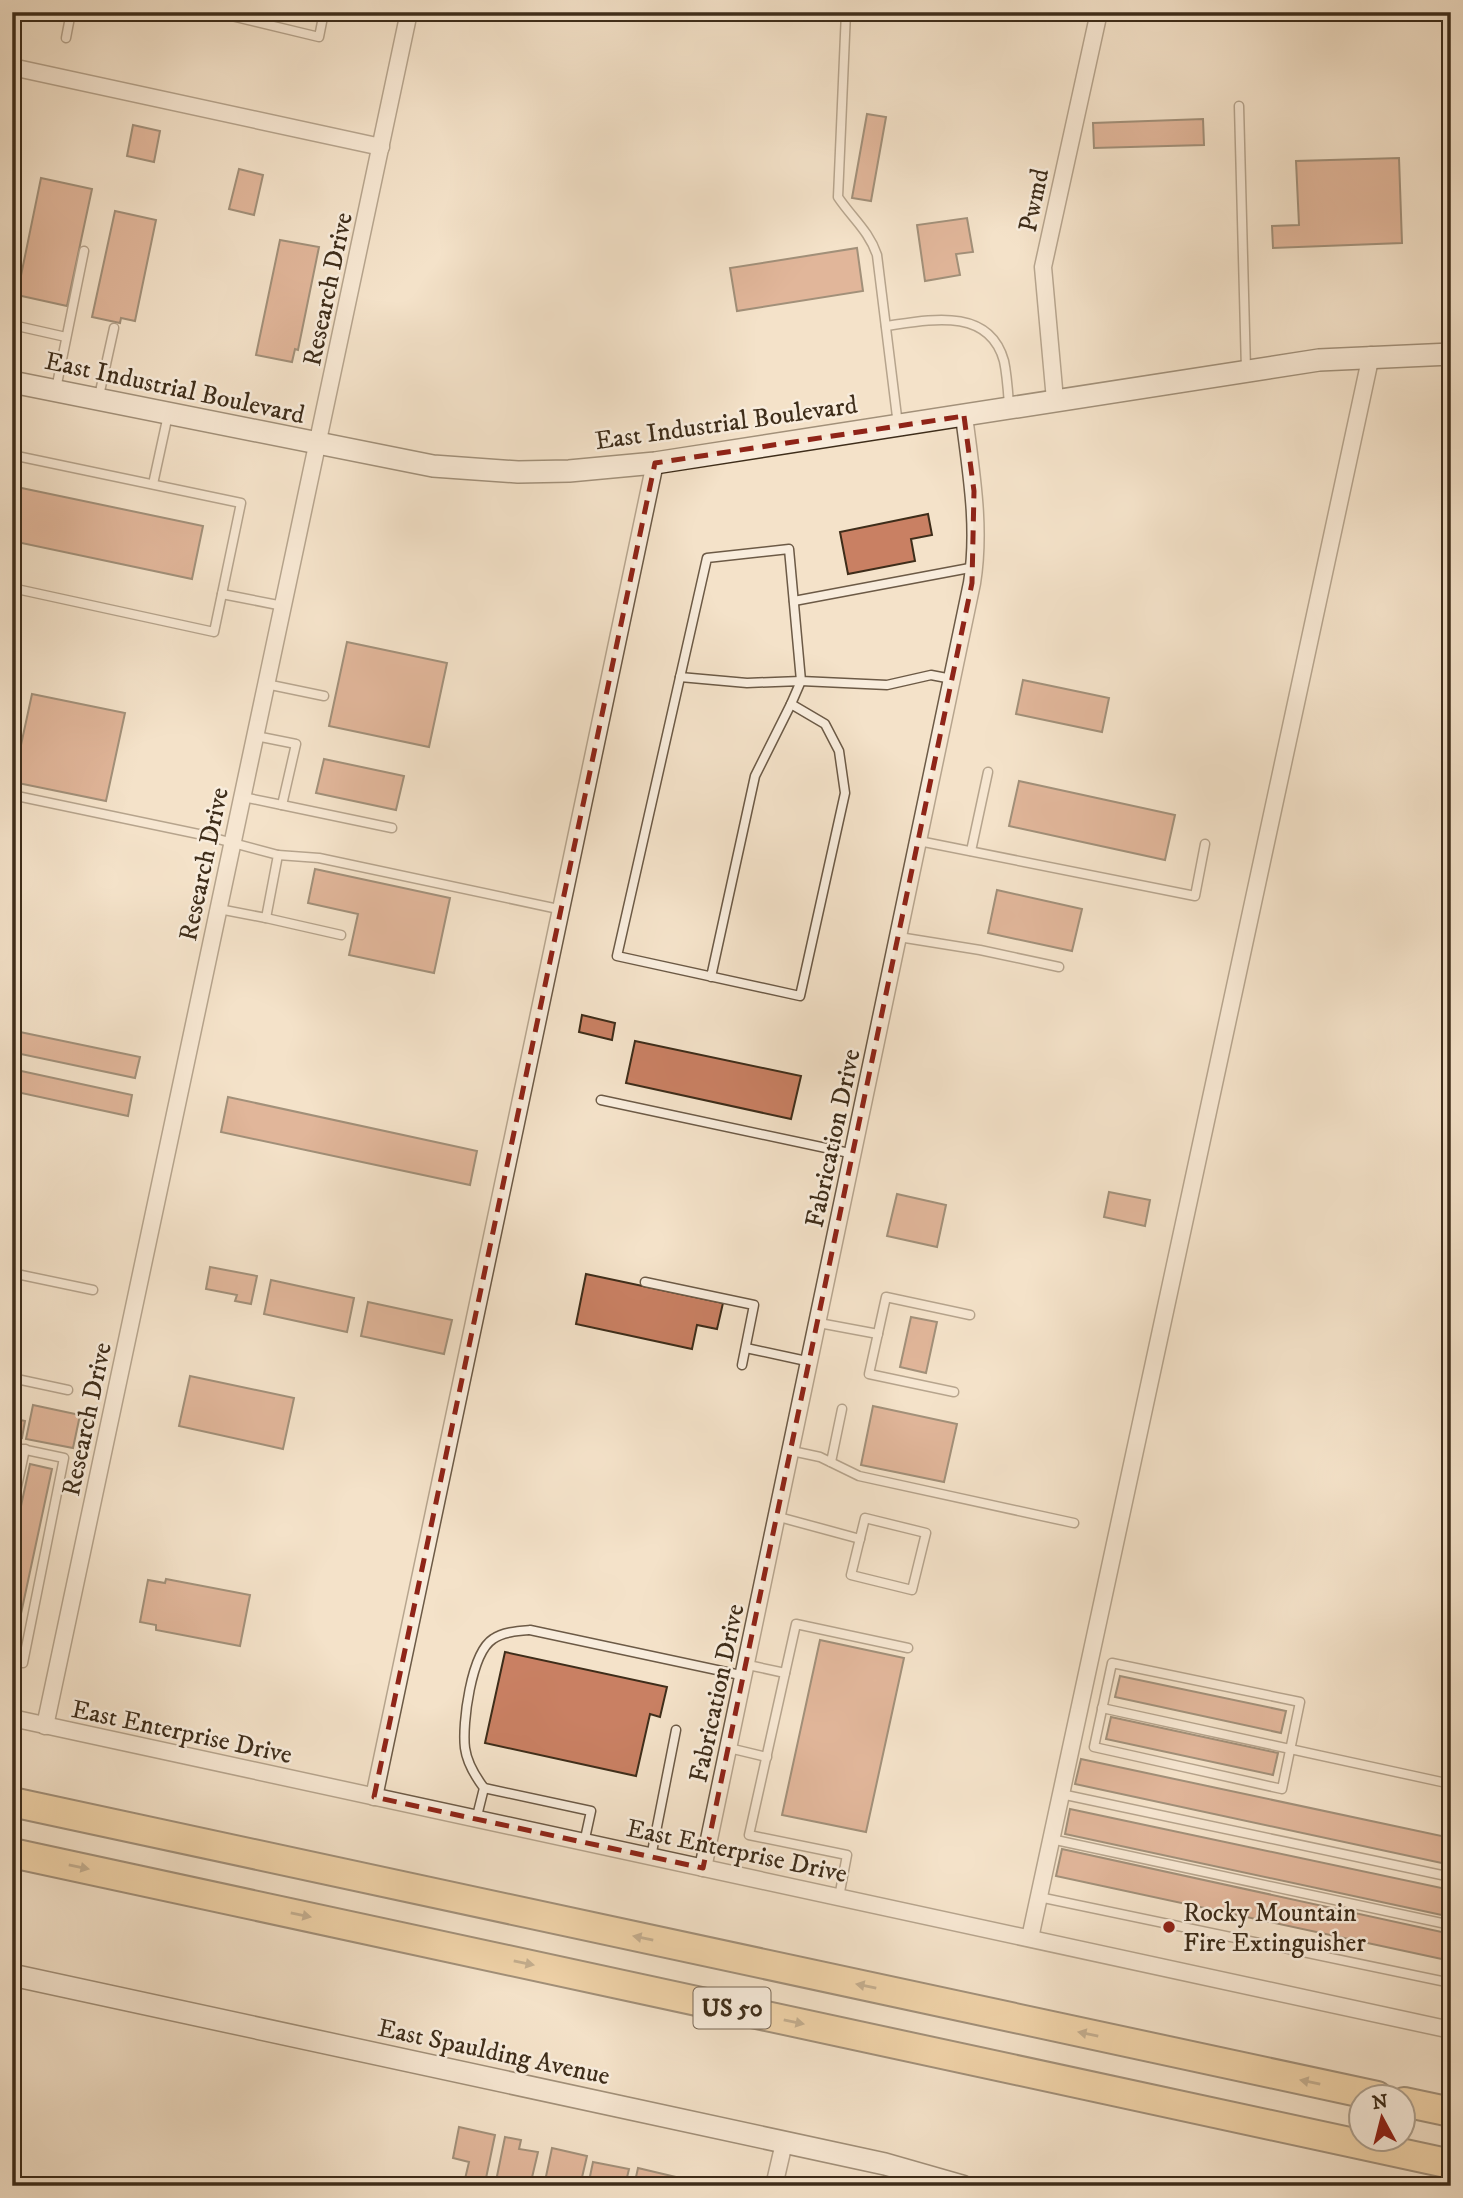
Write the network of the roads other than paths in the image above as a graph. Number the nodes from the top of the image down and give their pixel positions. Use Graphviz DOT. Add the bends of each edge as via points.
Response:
graph roads {
  1 [pos="71,12"];
  2 [pos="215,12"];
  3 [pos="324,12"];
  4 [pos="410,12"];
  5 [pos="846,12"];
  6 [pos="1099,12"];
  7 [pos="66,38"];
  8 [pos="12,67"];
  9 [pos="1239,106"];
  10 [pos="381,147"];
  11 [pos="84,251"];
  12 [pos="18,326"];
  13 [pos="886,326"];
  14 [pos="114,328"];
  15 [pos="66,337"];
  16 [pos="1451,354"];
  17 [pos="1371,355"];
  18 [pos="1246,370"];
  19 [pos="12,382"];
  20 [pos="55,392"];
  21 [pos="1055,400"];
  22 [pos="98,401"];
  23 [pos="1010,407"];
  24 [pos="168,415"];
  25 [pos="964,416"];
  26 [pos="898,426"];
  27 [pos="319,445"];
  28 [pos="12,455"];
  29 [pos="655,463"];
  30 [pos="153,484"];
  31 [pos="975,567"];
  32 [pos="12,588"];
  33 [pos="222,594"];
  34 [pos="793,601"];
  35 [pos="283,606"];
  36 [pos="680,677"];
  37 [pos="953,679"];
  38 [pos="801,681"];
  39 [pos="267,684"];
  40 [pos="324,696"];
  41 [pos="791,704"];
  42 [pos="256,736"];
  43 [pos="988,772"];
  44 [pos="12,795"];
  45 [pos="243,796"];
  46 [pos="282,805"];
  47 [pos="392,828"];
  48 [pos="919,841"];
  49 [pos="232,844"];
  50 [pos="1205,844"];
  51 [pos="971,851"];
  52 [pos="278,855"];
  53 [pos="219,909"];
  54 [pos="563,910"];
  55 [pos="266,918"];
  56 [pos="341,935"];
  57 [pos="899,937"];
  58 [pos="1059,967"];
  59 [pos="711,977"];
  60 [pos="601,1100"];
  61 [pos="854,1154"];
  62 [pos="12,1273"];
  63 [pos="645,1282"];
  64 [pos="93,1290"];
  65 [pos="970,1315"];
  66 [pos="819,1323"];
  67 [pos="878,1334"];
  68 [pos="746,1348"];
  69 [pos="811,1362"];
  70 [pos="742,1365"];
  71 [pos="12,1378"];
  72 [pos="68,1390"];
  73 [pos="954,1392"];
  74 [pos="842,1409"];
  75 [pos="12,1447"];
  76 [pos="25,1449"];
  77 [pos="792,1451"];
  78 [pos="831,1462"];
  79 [pos="12,1510"];
  80 [pos="779,1517"];
  81 [pos="1074,1523"];
  82 [pos="860,1539"];
  83 [pos="908,1648"];
  84 [pos="12,1661"];
  85 [pos="746,1671"];
  86 [pos="785,1673"];
  87 [pos="1102,1708"];
  88 [pos="12,1718"];
  89 [pos="46,1726"];
  90 [pos="676,1730"];
  91 [pos="730,1748"];
  92 [pos="1290,1749"];
  93 [pos="766,1757"];
  94 [pos="1451,1784"];
  95 [pos="484,1788"];
  96 [pos="1061,1794"];
  97 [pos="374,1797"];
  98 [pos="12,1802"];
  99 [pos="476,1820"];
  100 [pos="1051,1839"];
  101 [pos="584,1843"];
  102 [pos="12,1853"];
  103 [pos="651,1857"];
  104 [pos="703,1868"];
  105 [pos="1451,1877"];
  106 [pos="1039,1896"];
  107 [pos="839,1897"];
  108 [pos="1451,1925"];
  109 [pos="1030,1938"];
  110 [pos="12,1975"];
  111 [pos="1451,1983"];
  112 [pos="1451,2030"];
  113 [pos="1348,2090"];
  114 [pos="1418,2105"];
  115 [pos="1451,2112"];
  116 [pos="784,2143"];
  117 [pos="1451,2164"];
  118 [pos="774,2186"];
  119 [pos="962,2186"];
  1 -- 7 [label="lane"];
  2 -- 3 [label="lane" via="319,37"];
  4 -- 10 [label="street, Research Drive"];
  5 -- 13 [label="lane" via="838,197 871,235"];
  6 -- 21 [label="street, Pwmd" via="1043,267"];
  8 -- 10 [label="street"];
  9 -- 18 [label="lane"];
  10 -- 27 [label="street, Research Drive"];
  11 -- 15 [label="lane"];
  12 -- 15 [label="lane"];
  13 -- 23 [label="lane" via="948,318 974,325 993,339 1003,360"];
  13 -- 26 [label="lane"];
  14 -- 22 [label="lane"];
  15 -- 20 [label="lane"];
  16 -- 17 [label="street, East Industrial Boulevard"];
  17 -- 18 [label="street, East Industrial Boulevard"];
  17 -- 96 [label="street"];
  18 -- 21 [label="street, East Industrial Boulevard"];
  19 -- 20 [label="street, East Industrial Boulevard"];
  20 -- 22 [label="street, East Industrial Boulevard"];
  21 -- 23 [label="street, East Industrial Boulevard"];
  22 -- 24 [label="street, East Industrial Boulevard"];
  23 -- 25 [label="street, East Industrial Boulevard"];
  24 -- 27 [label="street, East Industrial Boulevard"];
  24 -- 30 [label="lane"];
  25 -- 26 [label="street, East Industrial Boulevard"];
  25 -- 31 [label="street, Fabrication Drive" via="974,491"];
  26 -- 29 [label="street, East Industrial Boulevard"];
  27 -- 29 [label="street, East Industrial Boulevard" via="470,470 569,471"];
  27 -- 35 [label="street, Research Drive"];
  28 -- 30 [label="lane"];
  29 -- 54 [label="street"];
  30 -- 33 [label="lane" via="241,503"];
  31 -- 34 [label="lane"];
  31 -- 37 [label="street, Fabrication Drive"];
  32 -- 33 [label="lane" via="214,632"];
  33 -- 35 [label="lane"];
  34 -- 36 [label="lane" via="789,549 707,558"];
  34 -- 38 [label="lane"];
  35 -- 39 [label="street, Research Drive"];
  36 -- 38 [label="lane" via="747,683"];
  36 -- 59 [label="lane" via="617,956"];
  37 -- 38 [label="lane" via="931,675 887,685"];
  37 -- 48 [label="street, Fabrication Drive"];
  38 -- 41 [label="lane"];
  39 -- 40 [label="lane"];
  39 -- 42 [label="street, Research Drive"];
  41 -- 59 [label="lane" via="755,776"];
  41 -- 59 [label="lane" via="825,724 839,751 845,793 800,996"];
  42 -- 45 [label="street, Research Drive"];
  42 -- 46 [label="lane" via="296,744"];
  43 -- 51 [label="lane"];
  44 -- 49 [label="lane"];
  45 -- 46 [label="lane"];
  45 -- 49 [label="street, Research Drive"];
  46 -- 47 [label="lane"];
  48 -- 51 [label="lane"];
  48 -- 57 [label="street, Fabrication Drive"];
  49 -- 52 [label="lane"];
  49 -- 53 [label="street, Research Drive"];
  50 -- 51 [label="lane" via="1195,896"];
  52 -- 54 [label="lane" via="319,858"];
  52 -- 55 [label="lane"];
  53 -- 55 [label="lane"];
  53 -- 89 [label="street, Research Drive"];
  54 -- 97 [label="street"];
  55 -- 56 [label="lane"];
  57 -- 58 [label="lane"];
  57 -- 61 [label="street, Fabrication Drive"];
  60 -- 61 [label="lane"];
  61 -- 66 [label="street, Fabrication Drive"];
  62 -- 64 [label="lane"];
  63 -- 68 [label="lane" via="754,1305"];
  65 -- 67 [label="lane" via="886,1297"];
  66 -- 67 [label="lane"];
  66 -- 69 [label="street, Fabrication Drive"];
  67 -- 73 [label="lane" via="869,1374"];
  68 -- 69 [label="lane"];
  68 -- 70 [label="lane"];
  69 -- 77 [label="street, Fabrication Drive"];
  71 -- 72 [label="lane"];
  74 -- 78 [label="lane"];
  75 -- 76 [label="lane"];
  76 -- 79 [label="lane"];
  76 -- 84 [label="lane" via="64,1458 23,1663"];
  77 -- 78 [label="lane"];
  77 -- 80 [label="street, Fabrication Drive"];
  78 -- 81 [label="lane" via="859,1476"];
  80 -- 82 [label="lane"];
  80 -- 85 [label="street, Fabrication Drive"];
  82 -- 82 [label="lane" via="851,1575 912,1590 926,1533 865,1518"];
  83 -- 86 [label="lane" via="796,1624"];
  85 -- 86 [label="lane"];
  85 -- 91 [label="street, Fabrication Drive"];
  85 -- 95 [label="lane" via="530,1630 491,1639 476,1664 464,1726 465,1750"];
  86 -- 93 [label="lane"];
  87 -- 92 [label="lane"];
  87 -- 92 [label="lane" via="1094,1747 1282,1790"];
  87 -- 92 [label="lane" via="1112,1663 1300,1702"];
  88 -- 89 [label="street, East Enterprise Drive"];
  89 -- 97 [label="street, East Enterprise Drive"];
  90 -- 103 [label="lane"];
  91 -- 93 [label="lane"];
  91 -- 104 [label="street, Fabrication Drive"];
  92 -- 94 [label="lane"];
  93 -- 107 [label="lane" via="750,1835 846,1855"];
  95 -- 99 [label="lane"];
  95 -- 101 [label="lane" via="591,1811"];
  96 -- 100 [label="street"];
  96 -- 105 [label="lane"];
  97 -- 99 [label="street, East Enterprise Drive"];
  113 -- 98 [label="highway, US 50, one-way"];
  99 -- 101 [label="street, East Enterprise Drive"];
  100 -- 106 [label="street"];
  100 -- 108 [label="lane"];
  101 -- 103 [label="street, East Enterprise Drive"];
  102 -- 117 [label="highway, US 50, one-way"];
  103 -- 104 [label="street, East Enterprise Drive"];
  104 -- 107 [label="street, East Enterprise Drive"];
  106 -- 109 [label="street"];
  106 -- 111 [label="lane"];
  107 -- 109 [label="street, East Enterprise Drive"];
  109 -- 112 [label="street, East Enterprise Drive"];
  110 -- 116 [label="street, East Spaulding Avenue"];
  114 -- 115 [label="highway"];
  116 -- 118 [label="street"];
  116 -- 119 [label="street, East Spaulding Avenue" via="886,2164"];
}
